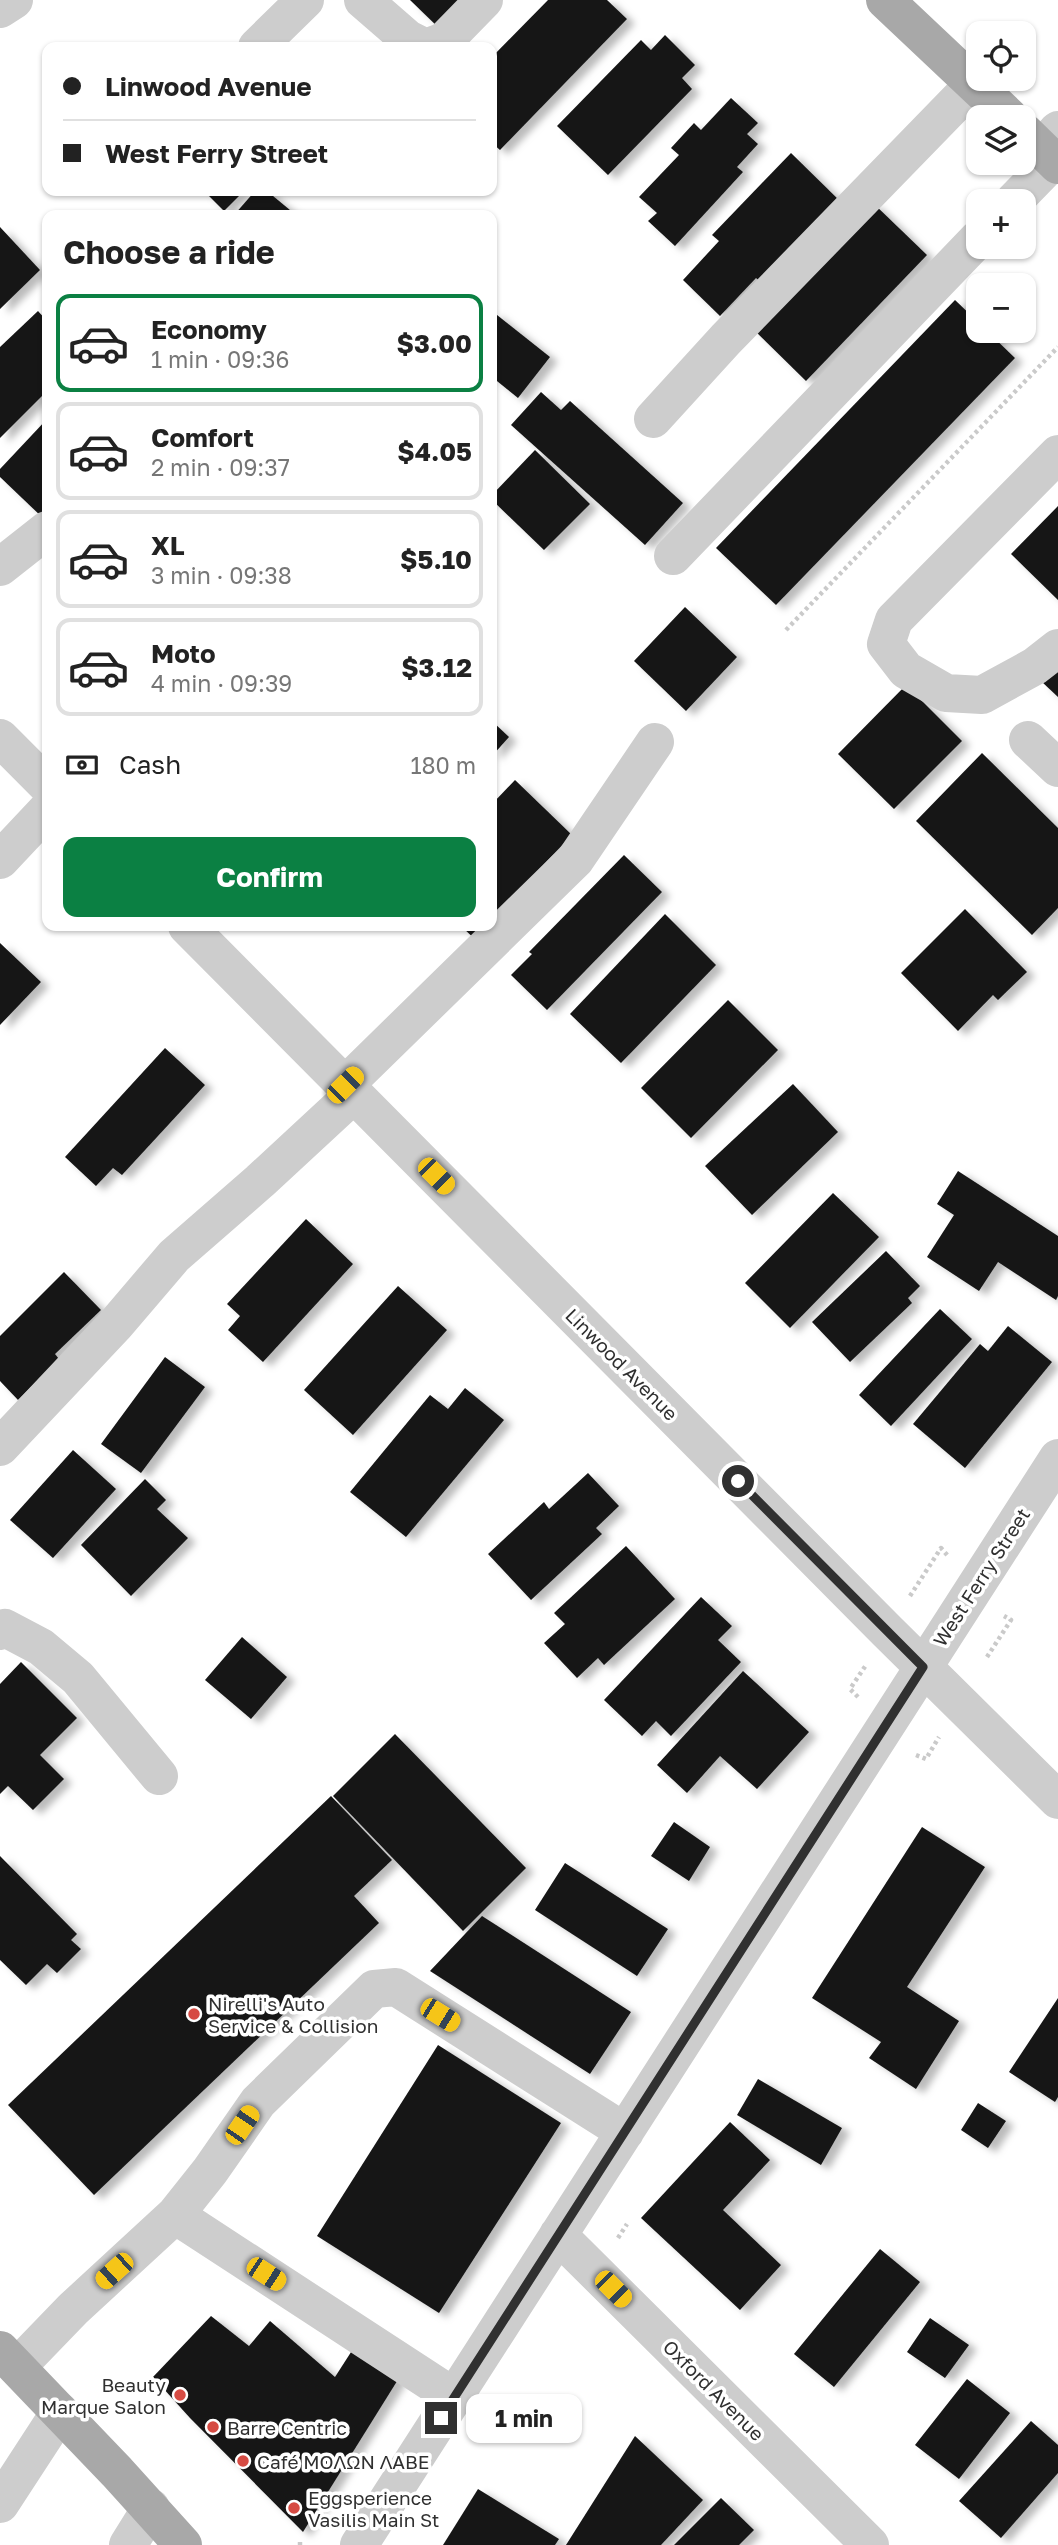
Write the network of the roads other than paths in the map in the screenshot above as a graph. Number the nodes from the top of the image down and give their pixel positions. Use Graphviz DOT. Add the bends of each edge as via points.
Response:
graph roads {
  1 [pos="14,0"];
  2 [pos="304,0"];
  3 [pos="363,0"];
  4 [pos="484,0"];
  5 [pos="891,2"];
  6 [pos="0,9"];
  7 [pos="262,42"];
  8 [pos="412,42"];
  9 [pos="437,42"];
  10 [pos="966,76"];
  11 [pos="967,91"];
  12 [pos="981,91"];
  13 [pos="996,105"];
  14 [pos="1047,147"];
  15 [pos="1021,189"];
  16 [pos="966,251"];
  17 [pos="653,419"];
  18 [pos="1058,454"];
  19 [pos="42,534"];
  20 [pos="673,556"];
  21 [pos="0,567"];
  22 [pos="1058,648"];
  23 [pos="0,737"];
  24 [pos="1028,740"];
  25 [pos="655,742"];
  26 [pos="1058,768"];
  27 [pos="42,780"];
  28 [pos="42,815"];
  29 [pos="0,860"];
  30 [pos="192,931"];
  31 [pos="350,1089"];
  32 [pos="0,1447"];
  33 [pos="1058,1458"];
  34 [pos="0,1630"];
  35 [pos="923,1667"];
  36 [pos="159,1776"];
  37 [pos="1058,1800"];
  38 [pos="625,2132"];
  39 [pos="175,2215"];
  40 [pos="558,2235"];
  41 [pos="8,2358"];
  42 [pos="454,2396"];
  43 [pos="60,2412"];
  44 [pos="0,2504"];
  45 [pos="151,2508"];
  46 [pos="128,2545"];
  47 [pos="183,2545"];
  48 [pos="359,2545"];
  49 [pos="870,2545"];
  1 -- 6 [label="street"];
  2 -- 7 [label="street"];
  3 -- 8 [label="street"];
  4 -- 9 [label="street" via="444,41"];
  5 -- 10 [label="main road"];
  11 -- 17 [label="street"];
  12 -- 13 [label="main road"];
  14 -- 15 [label="street"];
  16 -- 20 [label="street"];
  18 -- 22 [label="street" via="894,620 886,644 906,670 946,693 982,695"];
  19 -- 21 [label="street"];
  23 -- 27 [label="street"];
  24 -- 26 [label="street"];
  25 -- 31 [label="street" via="575,860"];
  28 -- 29 [label="street"];
  30 -- 31 [label="street, Linwood Avenue"];
  31 -- 32 [label="street" via="260,1181 174,1256"];
  31 -- 35 [label="street, Linwood Avenue"];
  33 -- 35 [label="street, West Ferry Street"];
  34 -- 36 [label="street" via="5,1628 41,1647 78,1678"];
  35 -- 37 [label="street, Linwood Avenue"];
  35 -- 38 [label="street, West Ferry Street"];
  38 -- 39 [label="street" via="396,1987 374,1989 258,2102"];
  38 -- 40 [label="street, West Ferry Street"];
  39 -- 41 [label="street" via="73,2309"];
  39 -- 42 [label="street"];
  40 -- 42 [label="street, West Ferry Street"];
  40 -- 49 [label="street, Oxford Avenue"];
  41 -- 43 [label="main road"];
  42 -- 48 [label="street, West Ferry Street"];
  43 -- 44 [label="street"];
  43 -- 45 [label="main road"];
  45 -- 46 [label="street"];
  45 -- 47 [label="main road"];
}
